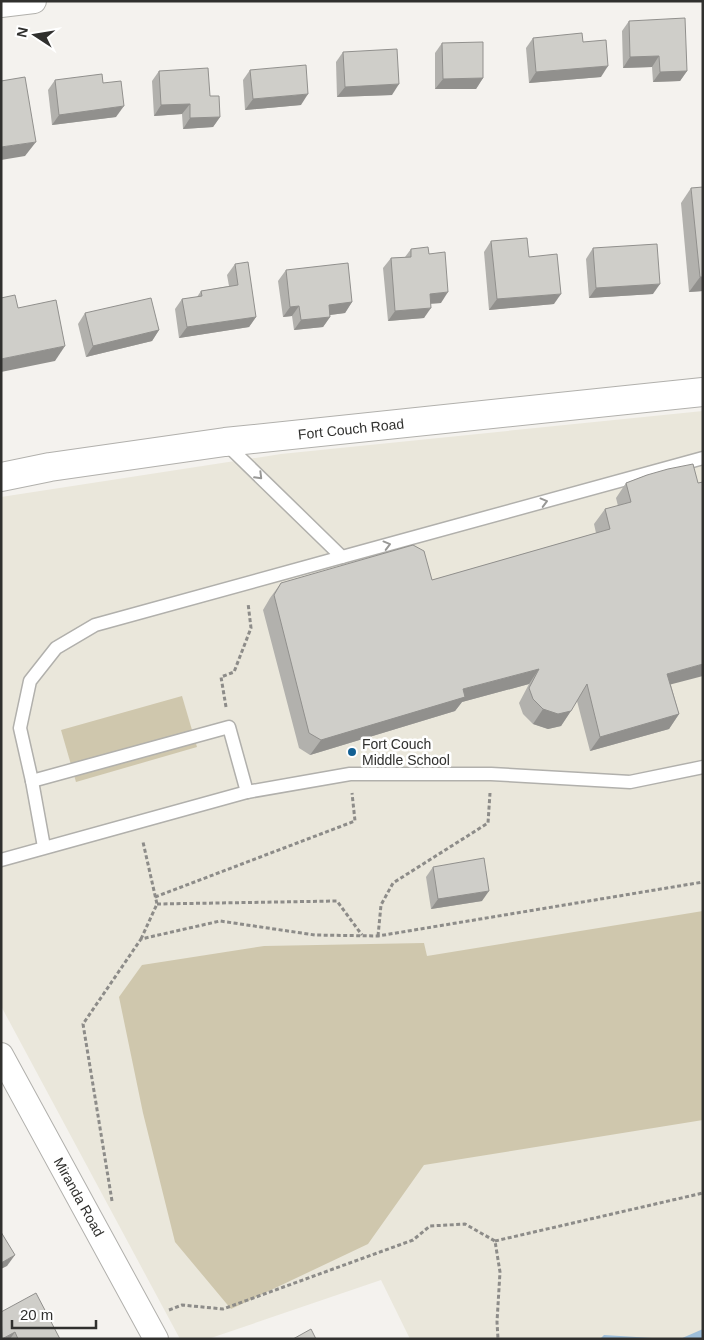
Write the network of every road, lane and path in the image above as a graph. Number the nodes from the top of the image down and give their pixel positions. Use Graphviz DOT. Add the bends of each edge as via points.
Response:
graph roads {
  1 [pos="34,1"];
  2 [pos="1,5"];
  3 [pos="703,392"];
  4 [pos="225,442"];
  5 [pos="703,458"];
  6 [pos="1,477"];
  7 [pos="342,557"];
  8 [pos="247,598"];
  9 [pos="229,727"];
  10 [pos="703,767"];
  11 [pos="350,774"];
  12 [pos="491,774"];
  13 [pos="32,781"];
  14 [pos="247,792"];
  15 [pos="138,821"];
  16 [pos="44,847"];
  17 [pos="1,860"];
  18 [pos="703,882"];
  19 [pos="155,897"];
  20 [pos="157,904"];
  21 [pos="362,936"];
  22 [pos="378,936"];
  23 [pos="141,939"];
  24 [pos="1,1055"];
  25 [pos="703,1193"];
  26 [pos="89,1216"];
  27 [pos="495,1241"];
  28 [pos="151,1330"];
  29 [pos="498,1339"];
  1 -- 2 [label="street"];
  3 -- 4 [label="street, Fort Couch Road"];
  4 -- 6 [label="street, Fort Couch Road"];
  4 -- 7 [label="lane, one-way"];
  7 -- 5 [label="lane, one-way"];
  7 -- 13 [label="lane" via="94,626 56,648 30,681 20,728"];
  8 -- 9 [label="path" via="251,628 234,672 221,677"];
  9 -- 13 [label="lane"];
  9 -- 14 [label="lane"];
  10 -- 12 [label="lane" via="630,782"];
  11 -- 12 [label="lane"];
  11 -- 14 [label="lane"];
  11 -- 19 [label="path" via="355,821"];
  12 -- 22 [label="path" via="488,824 393,883 381,905"];
  13 -- 16 [label="lane"];
  14 -- 15 [label="lane"];
  15 -- 16 [label="lane"];
  15 -- 19 [label="path"];
  16 -- 17 [label="lane"];
  18 -- 22 [label="path"];
  19 -- 20 [label="path"];
  20 -- 21 [label="path" via="337,901"];
  20 -- 23 [label="path"];
  21 -- 22 [label="path"];
  21 -- 23 [label="path" via="315,935 220,921"];
  23 -- 26 [label="path" via="83,1024 113,1206"];
  24 -- 26 [label="street, Miranda Road"];
  25 -- 27 [label="path"];
  26 -- 28 [label="street, Miranda Road"];
  27 -- 28 [label="path" via="465,1224 430,1226 412,1240 223,1309 182,1305"];
  27 -- 29 [label="path" via="500,1272"];
}
